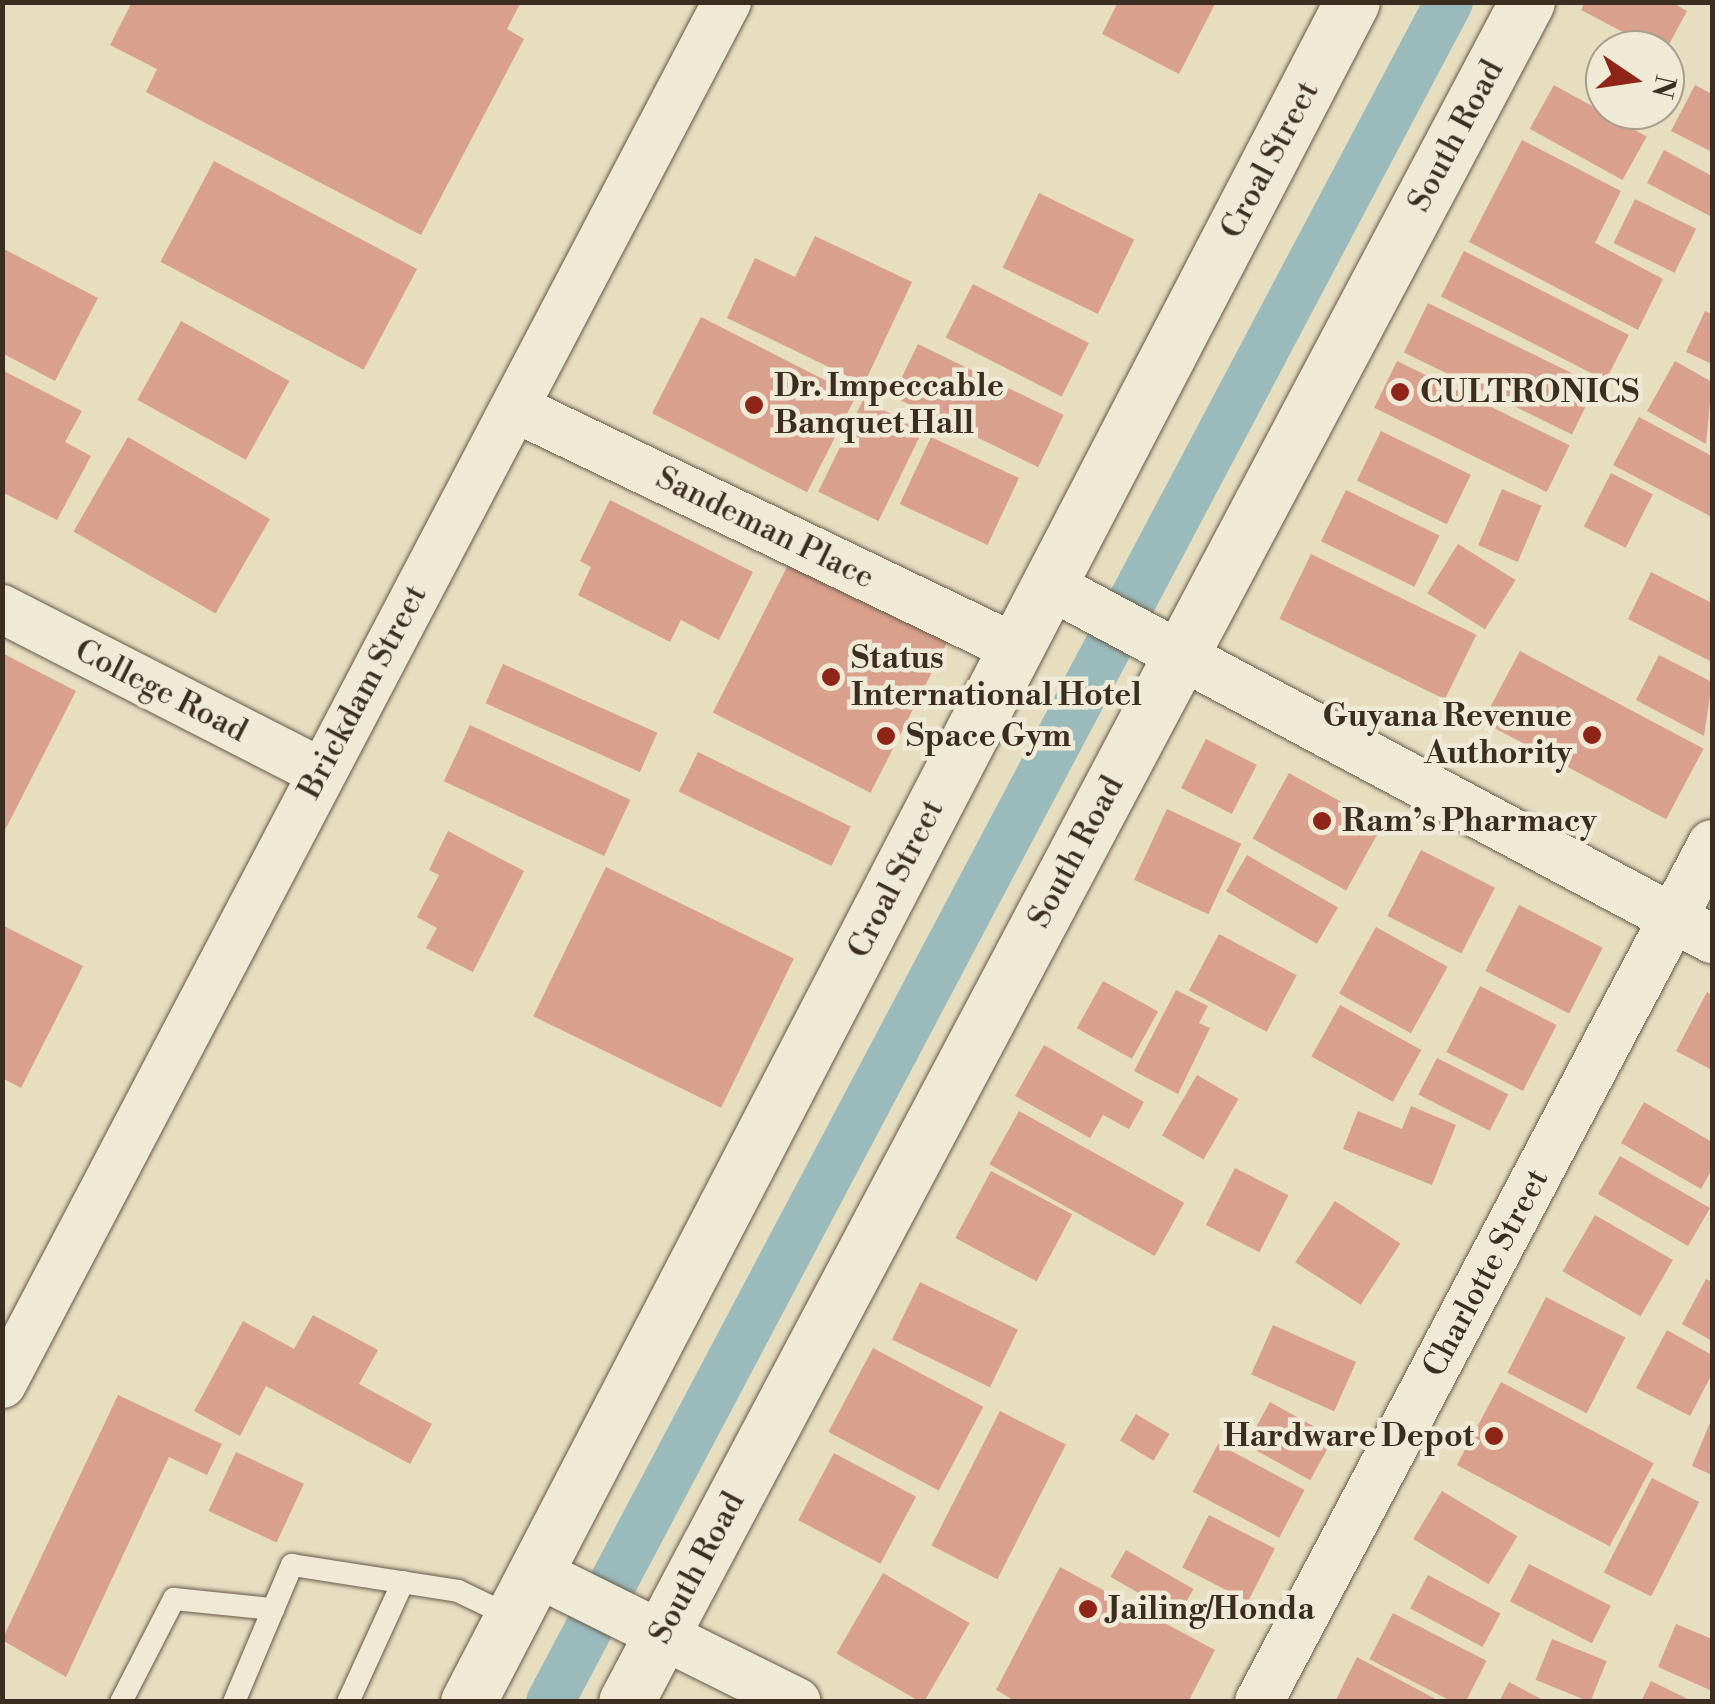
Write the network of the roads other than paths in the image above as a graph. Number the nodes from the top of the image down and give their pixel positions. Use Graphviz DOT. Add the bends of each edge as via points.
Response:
graph roads {
  1 [pos="727,2"];
  2 [pos="1352,2"];
  3 [pos="1526,2"];
  4 [pos="515,408"];
  5 [pos="1072,598"];
  6 [pos="2,609"];
  7 [pos="1015,648"];
  8 [pos="1174,656"];
  9 [pos="320,772"];
  10 [pos="1712,844"];
  11 [pos="1693,929"];
  12 [pos="2,1384"];
  13 [pos="403,1582"];
  14 [pos="538,1592"];
  15 [pos="273,1609"];
  16 [pos="649,1627"];
  17 [pos="121,1702"];
  18 [pos="234,1702"];
  19 [pos="348,1702"];
  20 [pos="468,1702"];
  21 [pos="626,1702"];
  22 [pos="796,1702"];
  23 [pos="1260,1702"];
  1 -- 4 [label="street, Brickdam Street"];
  2 -- 5 [label="street, Croal Street"];
  3 -- 8 [label="street, South Road"];
  4 -- 7 [label="street, Sandeman Place"];
  4 -- 9 [label="street, Brickdam Street"];
  5 -- 7 [label="street, Croal Street"];
  5 -- 8 [label="street"];
  6 -- 9 [label="street, College Road"];
  7 -- 14 [label="street, Croal Street"];
  8 -- 11 [label="street"];
  8 -- 16 [label="street, South Road"];
  9 -- 12 [label="street, Brickdam Street"];
  10 -- 11 [label="street, Charlotte Street"];
  11 -- 23 [label="street, Charlotte Street"];
  13 -- 14 [label="lane"];
  13 -- 15 [label="lane" via="292,1565"];
  13 -- 19 [label="lane"];
  14 -- 16 [label="street"];
  14 -- 20 [label="street, Croal Street"];
  15 -- 17 [label="lane" via="174,1599"];
  15 -- 18 [label="lane"];
  16 -- 21 [label="street, South Road"];
  16 -- 22 [label="street"];
}
